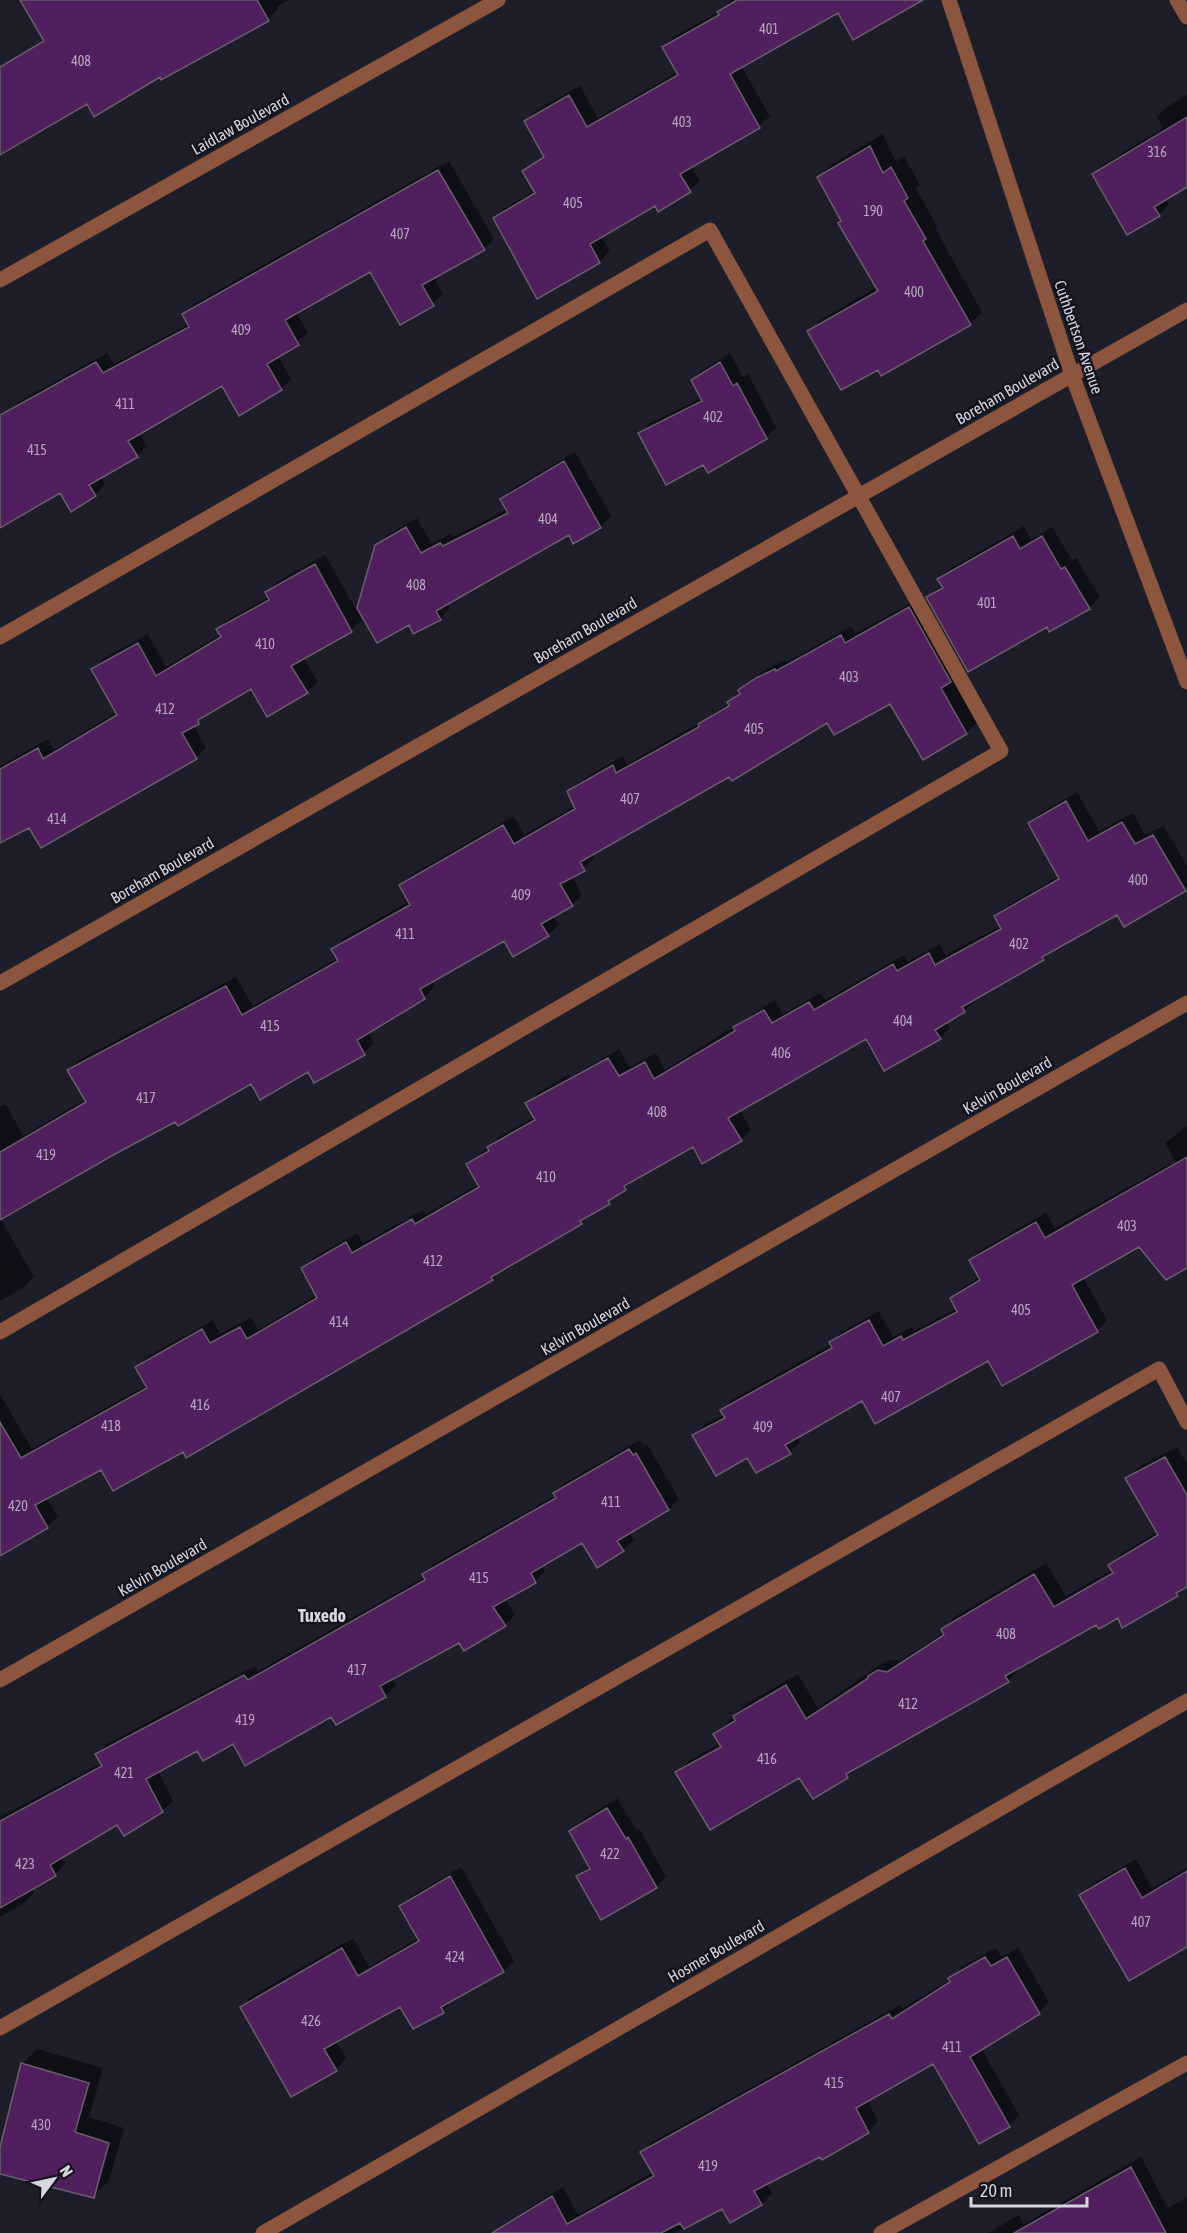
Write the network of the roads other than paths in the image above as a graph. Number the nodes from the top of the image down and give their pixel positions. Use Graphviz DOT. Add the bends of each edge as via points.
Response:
graph roads {
  1 [pos="498,0"];
  2 [pos="950,0"];
  3 [pos="1177,0"];
  4 [pos="1187,17"];
  5 [pos="0,280"];
  6 [pos="1187,310"];
  7 [pos="1072,375"];
  8 [pos="859,496"];
  9 [pos="0,637"];
  10 [pos="1187,682"];
  11 [pos="0,983"];
  12 [pos="1187,1003"];
  13 [pos="0,1332"];
  14 [pos="1187,1422"];
  15 [pos="0,1680"];
  16 [pos="1187,1701"];
  17 [pos="0,2028"];
  18 [pos="1187,2063"];
  19 [pos="263,2233"];
  20 [pos="881,2233"];
  1 -- 5 [label="street, Laidlaw Boulevard"];
  2 -- 7 [label="street, Cuthbertson Avenue"];
  3 -- 4 [label="street"];
  6 -- 7 [label="street, Boreham Boulevard"];
  7 -- 8 [label="street, Boreham Boulevard"];
  7 -- 10 [label="street, Cuthbertson Avenue"];
  8 -- 9 [label="street" via="710,230"];
  8 -- 11 [label="street, Boreham Boulevard"];
  8 -- 13 [label="street" via="1001,751"];
  12 -- 15 [label="street, Kelvin Boulevard"];
  14 -- 17 [label="street" via="1159,1369"];
  16 -- 19 [label="street, Hosmer Boulevard"];
  18 -- 20 [label="street"];
}
